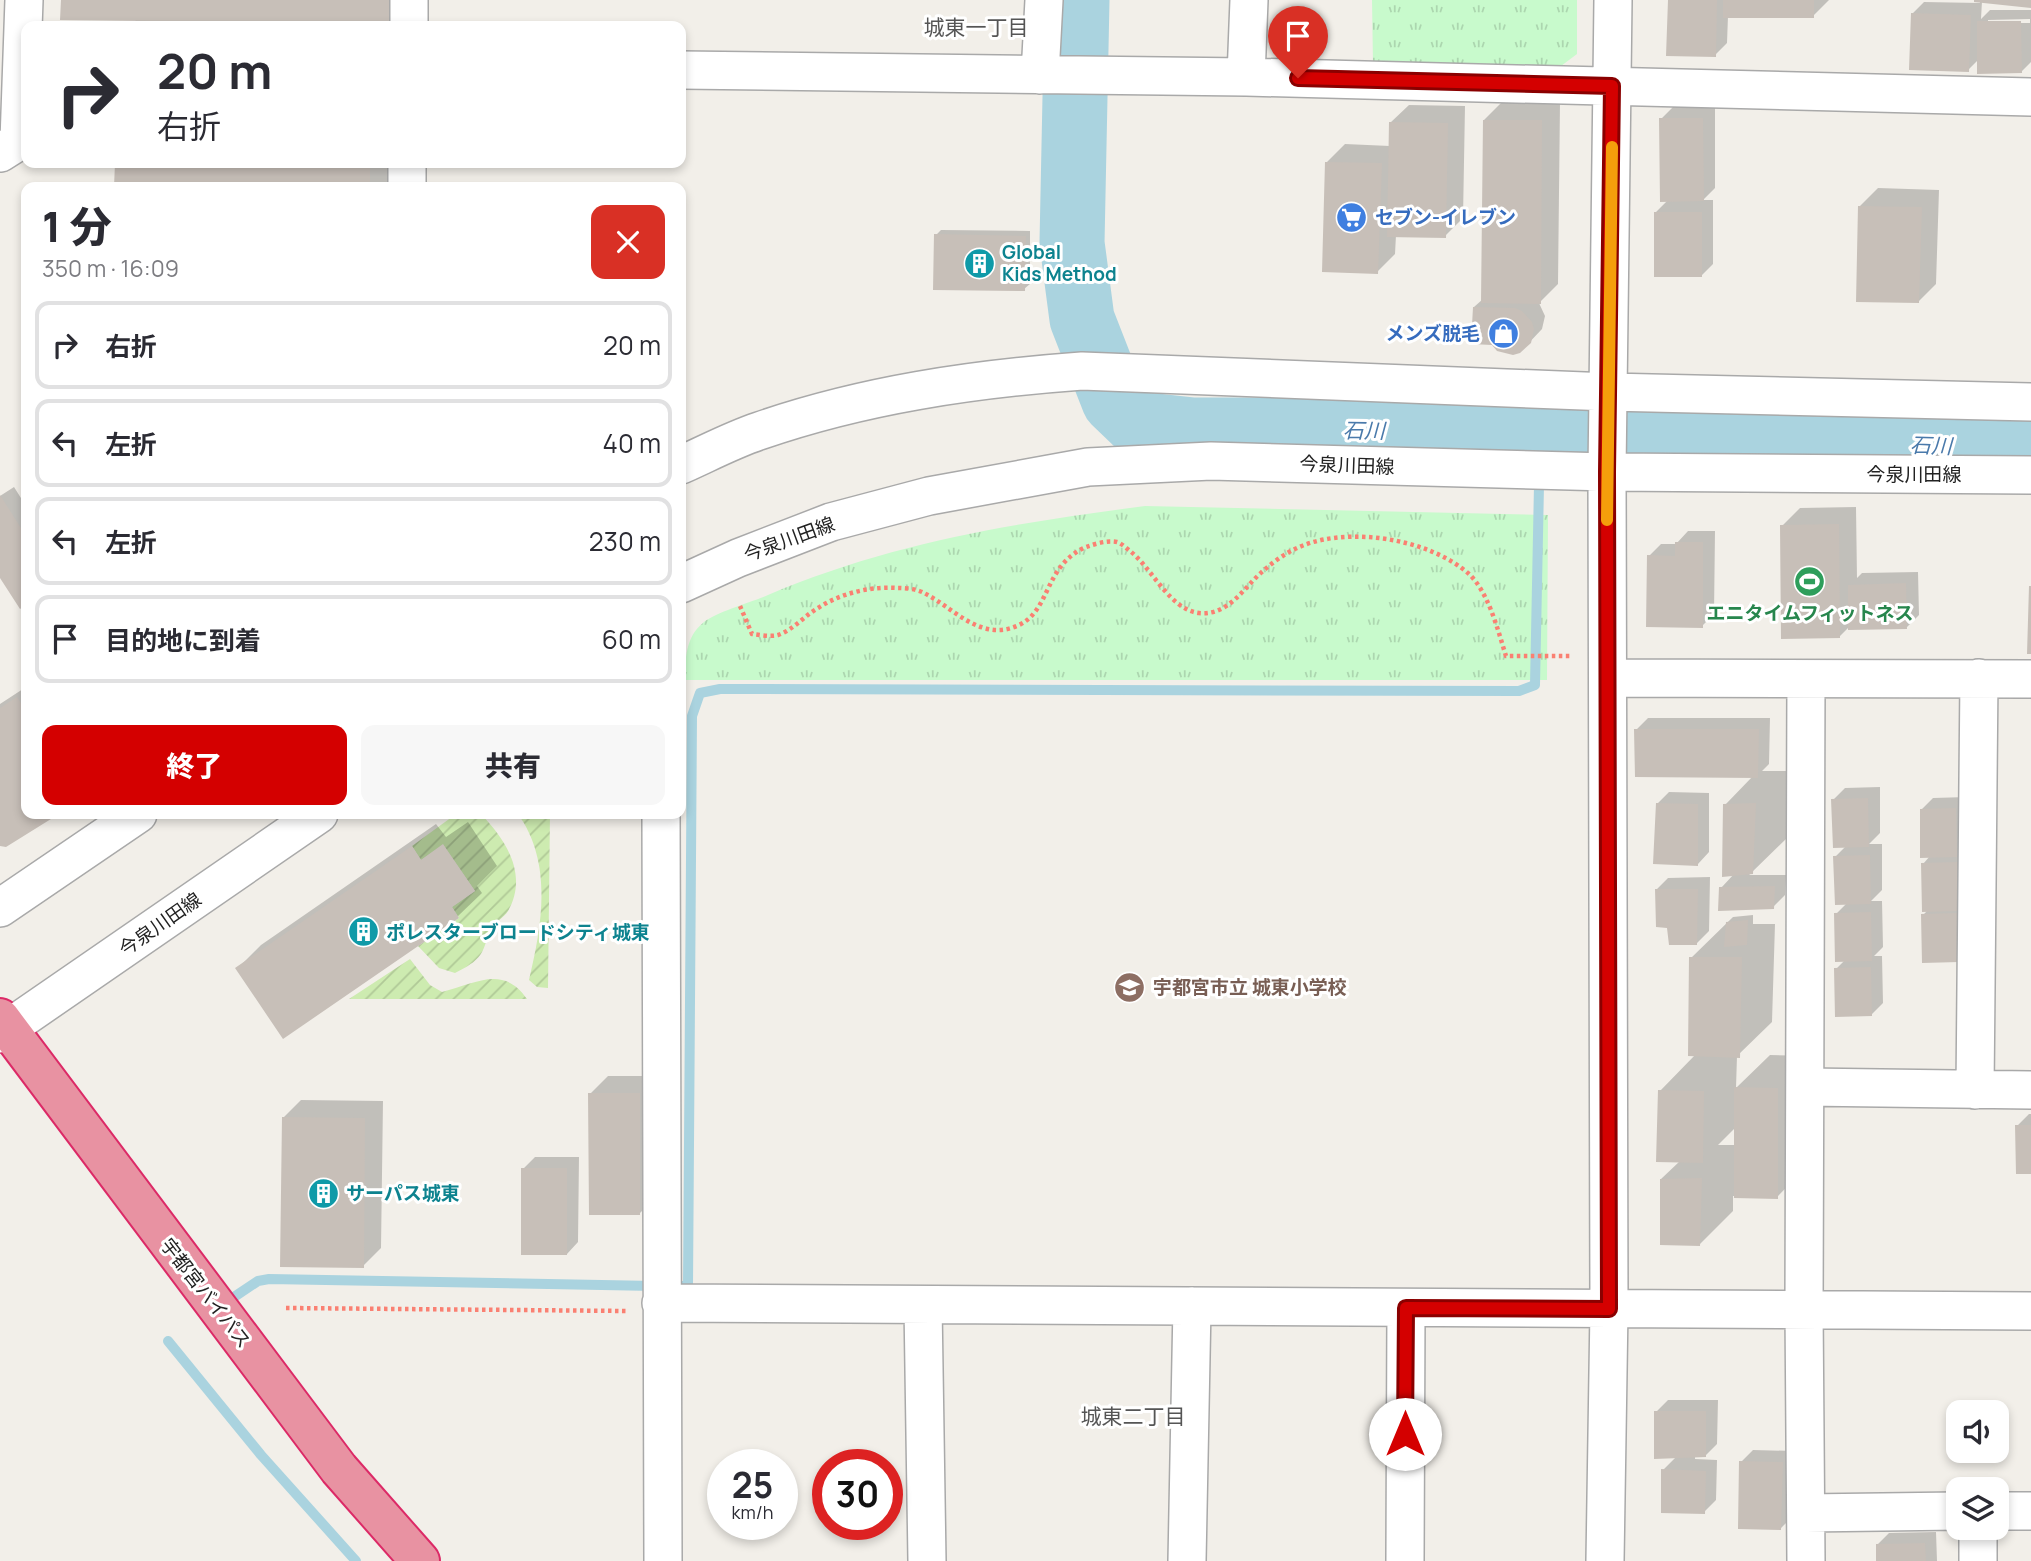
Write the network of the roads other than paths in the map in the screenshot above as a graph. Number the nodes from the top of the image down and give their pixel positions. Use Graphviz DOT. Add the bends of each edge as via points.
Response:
graph roads {
  1 [pos="24,0"];
  2 [pos="409,0"];
  3 [pos="1044,0"];
  4 [pos="1249,0"];
  5 [pos="1613,0"];
  6 [pos="23,21"];
  7 [pos="409,21"];
  8 [pos="686,70"];
  9 [pos="1040,75"];
  10 [pos="1246,77"];
  11 [pos="21,85"];
  12 [pos="1612,86"];
  13 [pos="2031,97"];
  14 [pos="0,153"];
  15 [pos="1609,392"];
  16 [pos="2031,402"];
  17 [pos="686,463"];
  18 [pos="1607,472"];
  19 [pos="2031,475"];
  20 [pos="686,582"];
  21 [pos="1609,678"];
  22 [pos="1979,678"];
  23 [pos="1806,679"];
  24 [pos="2031,679"];
  25 [pos="131,819"];
  26 [pos="312,819"];
  27 [pos="662,819"];
  28 [pos="0,908"];
  29 [pos="2,1027"];
  30 [pos="1806,1087"];
  31 [pos="1975,1090"];
  32 [pos="2031,1090"];
  33 [pos="923,1305"];
  34 [pos="1192,1306"];
  35 [pos="661,1307"];
  36 [pos="1406,1308"];
  37 [pos="1609,1309"];
  38 [pos="1804,1310"];
  39 [pos="2031,1311"];
  40 [pos="2031,1510"];
  41 [pos="1946,1511"];
  42 [pos="2009,1511"];
  43 [pos="1806,1513"];
  44 [pos="1978,1540"];
  45 [pos="420,1561"];
  46 [pos="663,1561"];
  47 [pos="928,1561"];
  48 [pos="1187,1561"];
  49 [pos="1405,1561"];
  50 [pos="1605,1561"];
  51 [pos="1806,1561"];
  52 [pos="1978,1561"];
  1 -- 6 [label="street"];
  2 -- 7 [label="street"];
  3 -- 9 [label="street"];
  4 -- 10 [label="street"];
  5 -- 12 [label="street"];
  8 -- 9 [label="street"];
  9 -- 10 [label="street"];
  10 -- 12 [label="street"];
  11 -- 14 [label="street" via="19,141"];
  12 -- 13 [label="street"];
  12 -- 15 [label="street"];
  15 -- 16 [label="street"];
  15 -- 17 [label="street" via="1082,371 998,377 833,408 756,432"];
  15 -- 18 [label="street"];
  18 -- 19 [label="street, 今泉川田線"];
  18 -- 20 [label="street, 今泉川田線" via="1211,461 1088,467 929,496 831,522"];
  18 -- 21 [label="street"];
  21 -- 23 [label="street"];
  21 -- 37 [label="street"];
  22 -- 23 [label="street"];
  22 -- 24 [label="street"];
  22 -- 31 [label="street"];
  23 -- 30 [label="street"];
  25 -- 28 [label="street"];
  26 -- 29 [label="street, 今泉川田線"];
  27 -- 35 [label="street"];
  29 -- 45 [label="highway, 宇都宮バイパス" via="339,1469"];
  30 -- 31 [label="street"];
  30 -- 38 [label="street"];
  31 -- 32 [label="street"];
  33 -- 34 [label="street"];
  33 -- 35 [label="street"];
  33 -- 47 [label="street"];
  34 -- 36 [label="street"];
  34 -- 48 [label="street"];
  35 -- 46 [label="street"];
  36 -- 37 [label="street"];
  36 -- 49 [label="street"];
  37 -- 38 [label="street"];
  37 -- 50 [label="street"];
  38 -- 39 [label="street"];
  38 -- 43 [label="street"];
  40 -- 42 [label="street"];
  41 -- 43 [label="street"];
  43 -- 51 [label="street"];
  44 -- 52 [label="street"];
}
